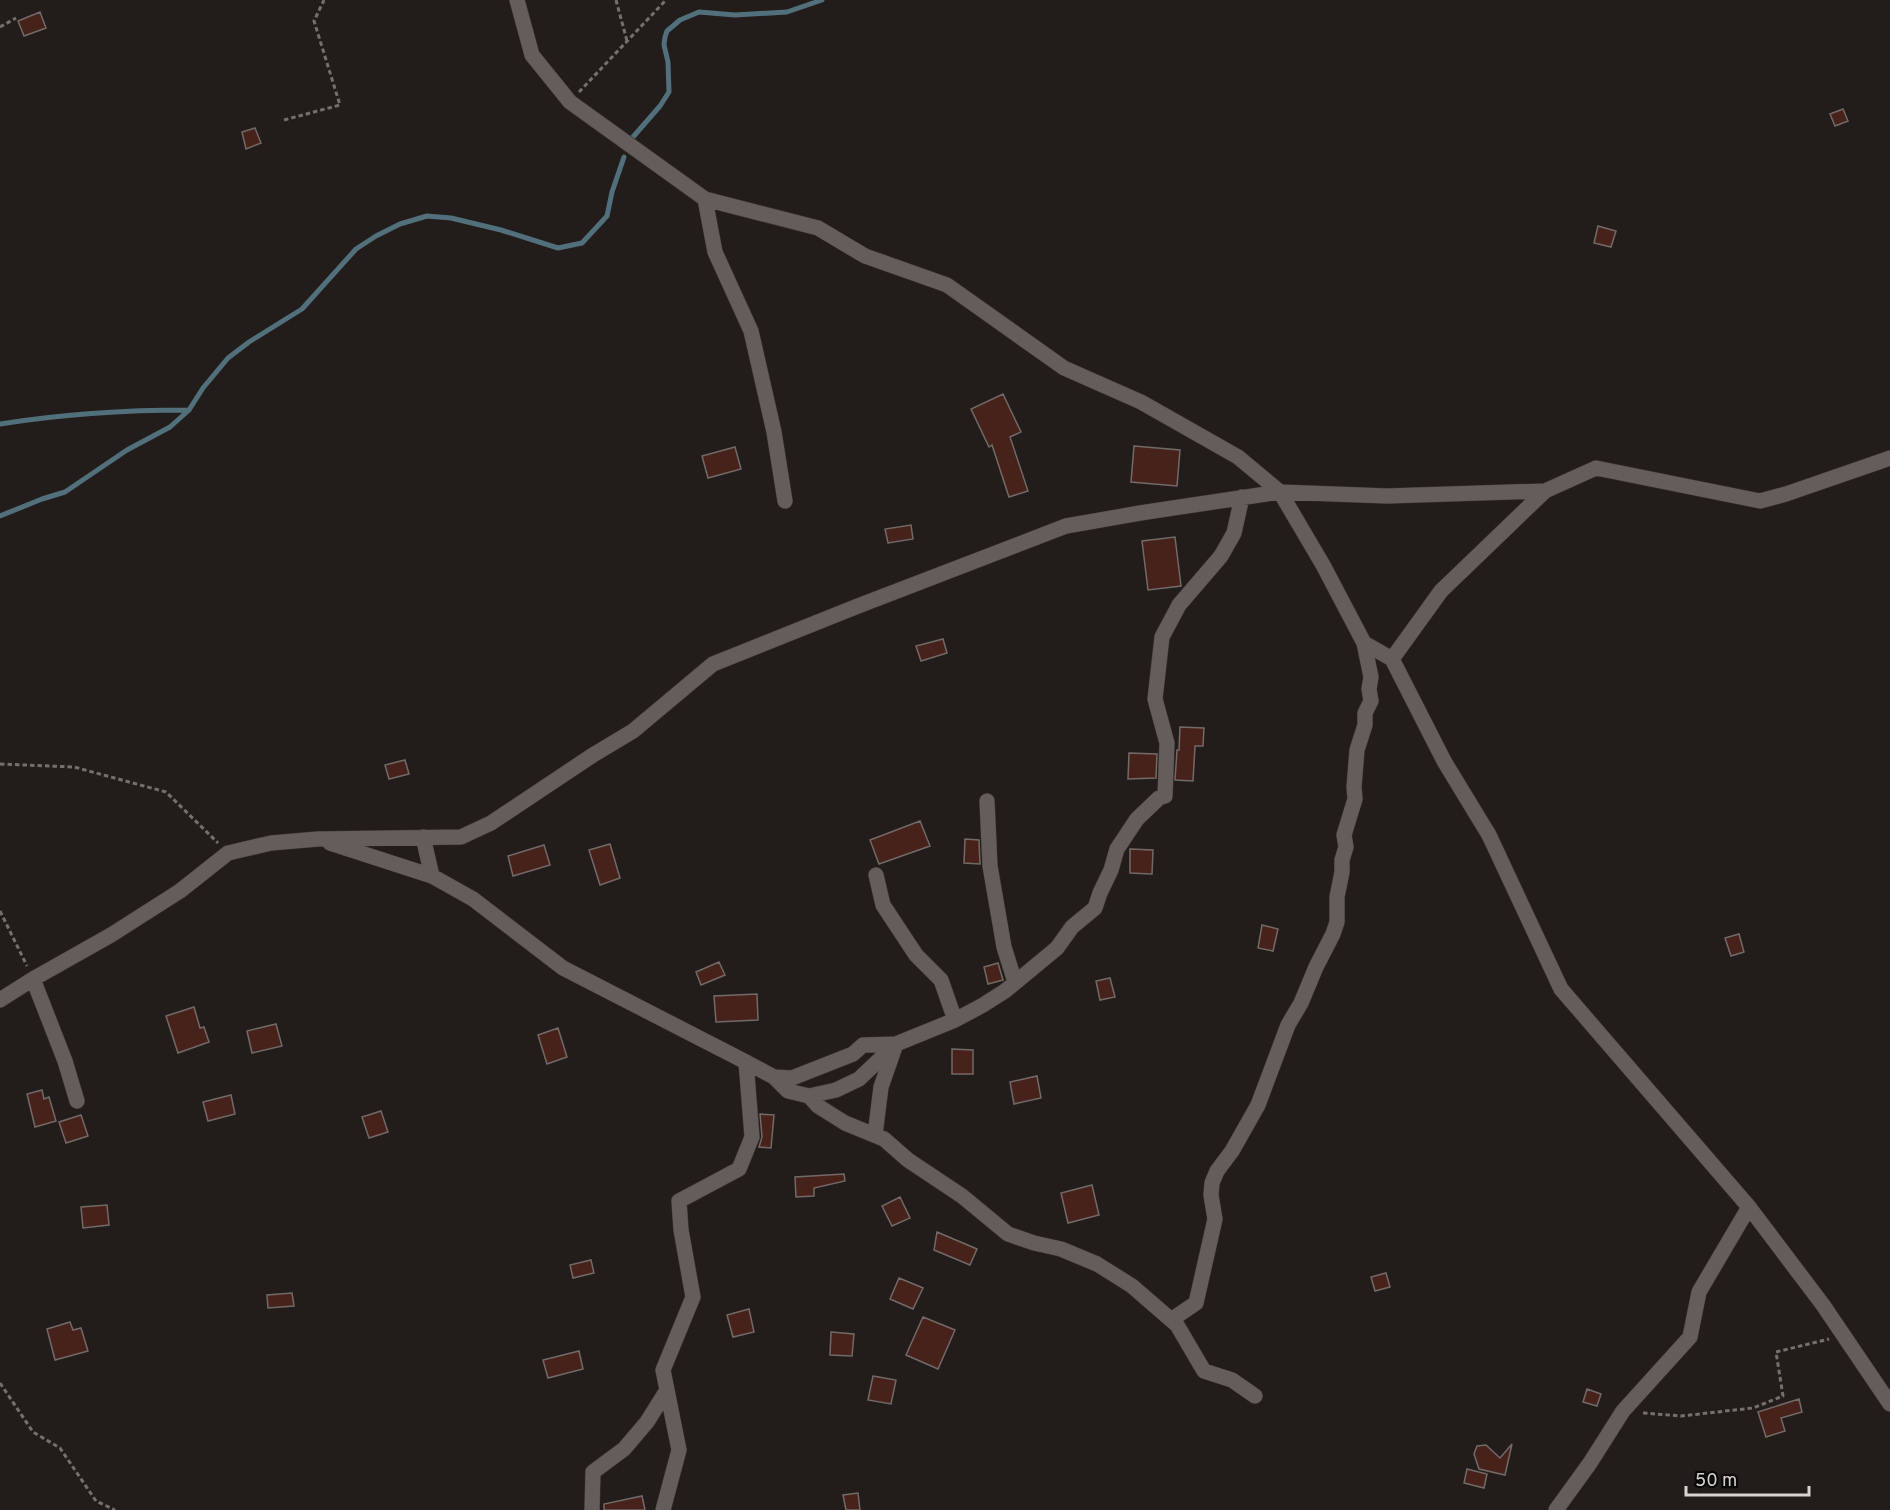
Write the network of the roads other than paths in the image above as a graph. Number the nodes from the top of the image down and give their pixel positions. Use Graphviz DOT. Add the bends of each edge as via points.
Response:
graph roads {
  1 [pos="518,0"];
  2 [pos="705,199"];
  3 [pos="1890,458"];
  4 [pos="1545,491"];
  5 [pos="1280,492"];
  6 [pos="1242,497"];
  7 [pos="785,501"];
  8 [pos="1364,643"];
  9 [pos="1392,659"];
  10 [pos="987,801"];
  11 [pos="423,837"];
  12 [pos="318,839"];
  13 [pos="876,875"];
  14 [pos="432,876"];
  15 [pos="33,979"];
  16 [pos="1015,982"];
  17 [pos="0,1000"];
  18 [pos="954,1020"];
  19 [pos="897,1044"];
  20 [pos="746,1062"];
  21 [pos="774,1077"];
  22 [pos="809,1096"];
  23 [pos="76,1101"];
  24 [pos="875,1135"];
  25 [pos="1749,1207"];
  26 [pos="1171,1320"];
  27 [pos="667,1390"];
  28 [pos="1255,1396"];
  29 [pos="1890,1404"];
  30 [pos="592,1510"];
  31 [pos="663,1510"];
  32 [pos="1556,1510"];
  1 -- 2 [label="street" via="532,55 570,102"];
  2 -- 5 [label="street" via="818,228 865,256 947,285 1064,368 1141,402 1238,456"];
  2 -- 7 [label="street" via="715,252 751,331"];
  3 -- 4 [label="street" via="1760,501 1596,468"];
  4 -- 5 [label="street" via="1387,496"];
  4 -- 9 [label="street" via="1441,591"];
  5 -- 6 [label="street"];
  5 -- 8 [label="street"];
  6 -- 11 [label="street" via="1066,526 713,664 633,731 491,823 461,837"];
  6 -- 16 [label="street" via="1234,533 1221,556 1179,605 1162,637 1155,699 1167,743 1165,796 1137,819 1117,849 1095,908 1072,927 1057,948"];
  8 -- 9 [label="street"];
  8 -- 26 [label="street" via="1371,701 1357,750 1355,799 1344,835 1346,848 1335,928 1288,1025 1258,1105 1212,1183 1215,1219 1196,1303"];
  9 -- 25 [label="street" via="1444,761 1489,835 1561,989"];
  10 -- 16 [label="street" via="990,866 1004,947"];
  11 -- 12 [label="street"];
  11 -- 14 [label="street"];
  12 -- 14 [label="street"];
  12 -- 15 [label="street" via="271,843 228,853 180,891"];
  13 -- 18 [label="street" via="883,905 916,955 941,980"];
  14 -- 20 [label="street" via="473,899 563,968"];
  15 -- 17 [label="street"];
  15 -- 23 [label="street"];
  16 -- 18 [label="street"];
  18 -- 19 [label="street"];
  19 -- 21 [label="street" via="863,1045 853,1054 792,1078"];
  19 -- 22 [label="street" via="859,1079 836,1090"];
  19 -- 24 [label="street" via="880,1087"];
  20 -- 21 [label="street"];
  20 -- 27 [label="street" via="752,1137 739,1170 679,1201 693,1297 663,1370"];
  21 -- 22 [label="street" via="788,1091"];
  22 -- 24 [label="street" via="845,1123"];
  24 -- 26 [label="street" via="962,1196 1008,1234 1097,1264 1132,1286"];
  25 -- 29 [label="street" via="1823,1305"];
  25 -- 32 [label="street" via="1699,1292 1690,1337 1623,1411"];
  26 -- 28 [label="street" via="1204,1371 1232,1380"];
  27 -- 30 [label="street" via="624,1449 593,1472"];
  27 -- 31 [label="street" via="679,1450"];
}
